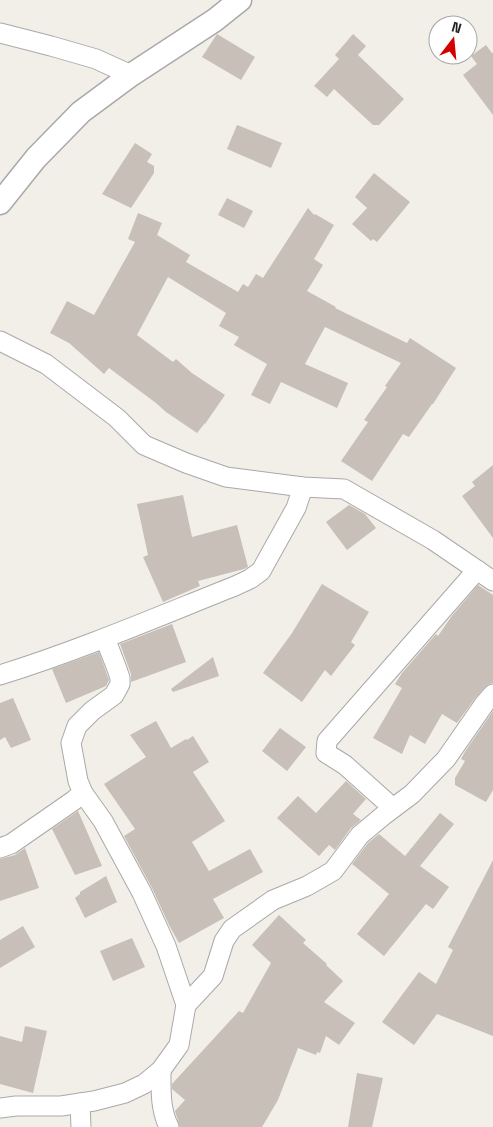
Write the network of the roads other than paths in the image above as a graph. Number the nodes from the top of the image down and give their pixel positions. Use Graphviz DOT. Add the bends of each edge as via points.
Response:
graph roads {
  1 [pos="240,0"];
  2 [pos="0,33"];
  3 [pos="131,76"];
  4 [pos="0,203"];
  5 [pos="0,341"];
  6 [pos="303,487"];
  7 [pos="476,570"];
  8 [pos="493,581"];
  9 [pos="105,638"];
  10 [pos="0,675"];
  11 [pos="493,694"];
  12 [pos="83,793"];
  13 [pos="393,808"];
  14 [pos="0,848"];
  15 [pos="186,1005"];
  16 [pos="161,1070"];
  17 [pos="80,1103"];
  18 [pos="0,1108"];
  19 [pos="81,1127"];
  20 [pos="170,1127"];
  1 -- 3 [label="street"];
  2 -- 3 [label="street" via="96,59"];
  3 -- 4 [label="street" via="82,112 36,158"];
  5 -- 6 [label="street" via="46,364 117,418 144,445 226,477"];
  6 -- 7 [label="street" via="344,489 433,540"];
  6 -- 9 [label="street" via="296,508 261,572 235,586"];
  7 -- 8 [label="street"];
  7 -- 13 [label="street" via="327,741 326,753 345,765"];
  9 -- 10 [label="street"];
  9 -- 12 [label="street" via="120,684 114,695 77,726 71,743"];
  11 -- 13 [label="street" via="446,759 412,794"];
  12 -- 14 [label="street" via="12,844"];
  12 -- 15 [label="street" via="103,821 142,893 166,946"];
  13 -- 15 [label="street" via="360,835 332,871 307,886 272,900 232,929 224,941 213,976"];
  15 -- 16 [label="street" via="179,1045"];
  16 -- 17 [label="street" via="144,1084 125,1093"];
  16 -- 20 [label="street" via="162,1109"];
  17 -- 18 [label="street"];
  17 -- 19 [label="street"];
}
